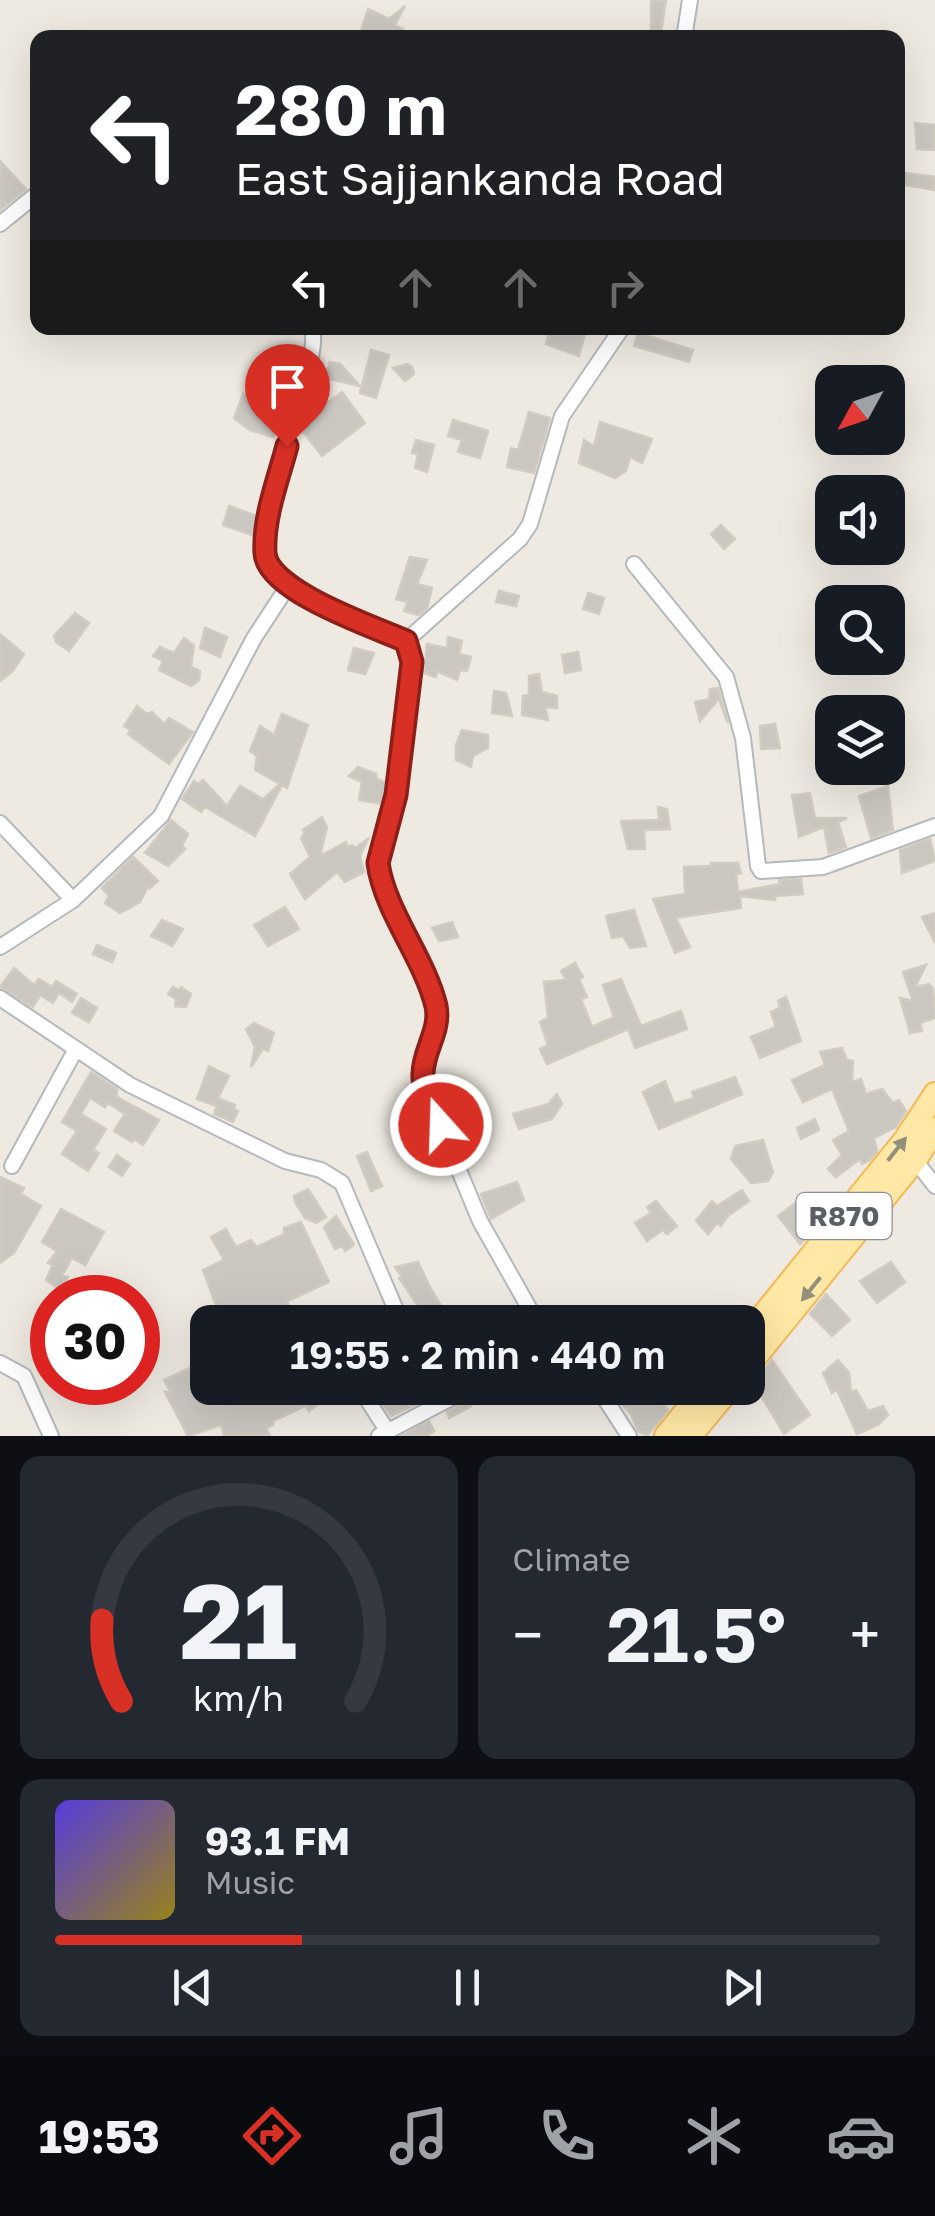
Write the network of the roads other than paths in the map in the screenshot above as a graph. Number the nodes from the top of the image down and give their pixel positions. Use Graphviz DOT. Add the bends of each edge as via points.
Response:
graph roads {
  1 [pos="690,0"];
  2 [pos="685,30"];
  3 [pos="30,200"];
  4 [pos="0,224"];
  5 [pos="314,335"];
  6 [pos="617,335"];
  7 [pos="634,564"];
  8 [pos="288,586"];
  9 [pos="406,641"];
  10 [pos="0,823"];
  11 [pos="935,826"];
  12 [pos="73,900"];
  13 [pos="0,947"];
  14 [pos="0,998"];
  15 [pos="76,1049"];
  16 [pos="935,1094"];
  17 [pos="935,1129"];
  18 [pos="915,1160"];
  19 [pos="12,1166"];
  20 [pos="935,1186"];
  21 [pos="394,1305"];
  22 [pos="527,1305"];
  23 [pos="765,1313"];
  24 [pos="765,1345"];
  25 [pos="0,1362"];
  26 [pos="368,1405"];
  27 [pos="609,1405"];
  28 [pos="691,1405"];
  29 [pos="716,1405"];
  30 [pos="436,1406"];
  31 [pos="383,1434"];
  32 [pos="51,1436"];
  33 [pos="629,1436"];
  34 [pos="666,1436"];
  35 [pos="690,1436"];
  1 -- 2 [label="street"];
  3 -- 4 [label="street"];
  5 -- 8 [label="street" via="264,556"];
  6 -- 9 [label="street" via="562,416 520,539"];
  7 -- 11 [label="street" via="726,678 743,738 761,871 822,867"];
  8 -- 9 [label="street"];
  8 -- 12 [label="street" via="161,816"];
  9 -- 22 [label="street" via="412,662 403,746 380,875 436,1006 422,1074 426,1091 480,1221"];
  10 -- 12 [label="street"];
  12 -- 13 [label="street"];
  14 -- 15 [label="street"];
  15 -- 19 [label="street"];
  15 -- 21 [label="street" via="130,1085 342,1183"];
  23 -- 16 [label="main road, R870, one-way"];
  17 -- 18 [label="main road, R870"];
  18 -- 20 [label="street"];
  18 -- 24 [label="main road, R870, one-way"];
  25 -- 32 [label="street" via="24,1376"];
  26 -- 31 [label="street"];
  27 -- 33 [label="street"];
  28 -- 34 [label="main road"];
  29 -- 35 [label="main road"];
  30 -- 31 [label="street"];
}
